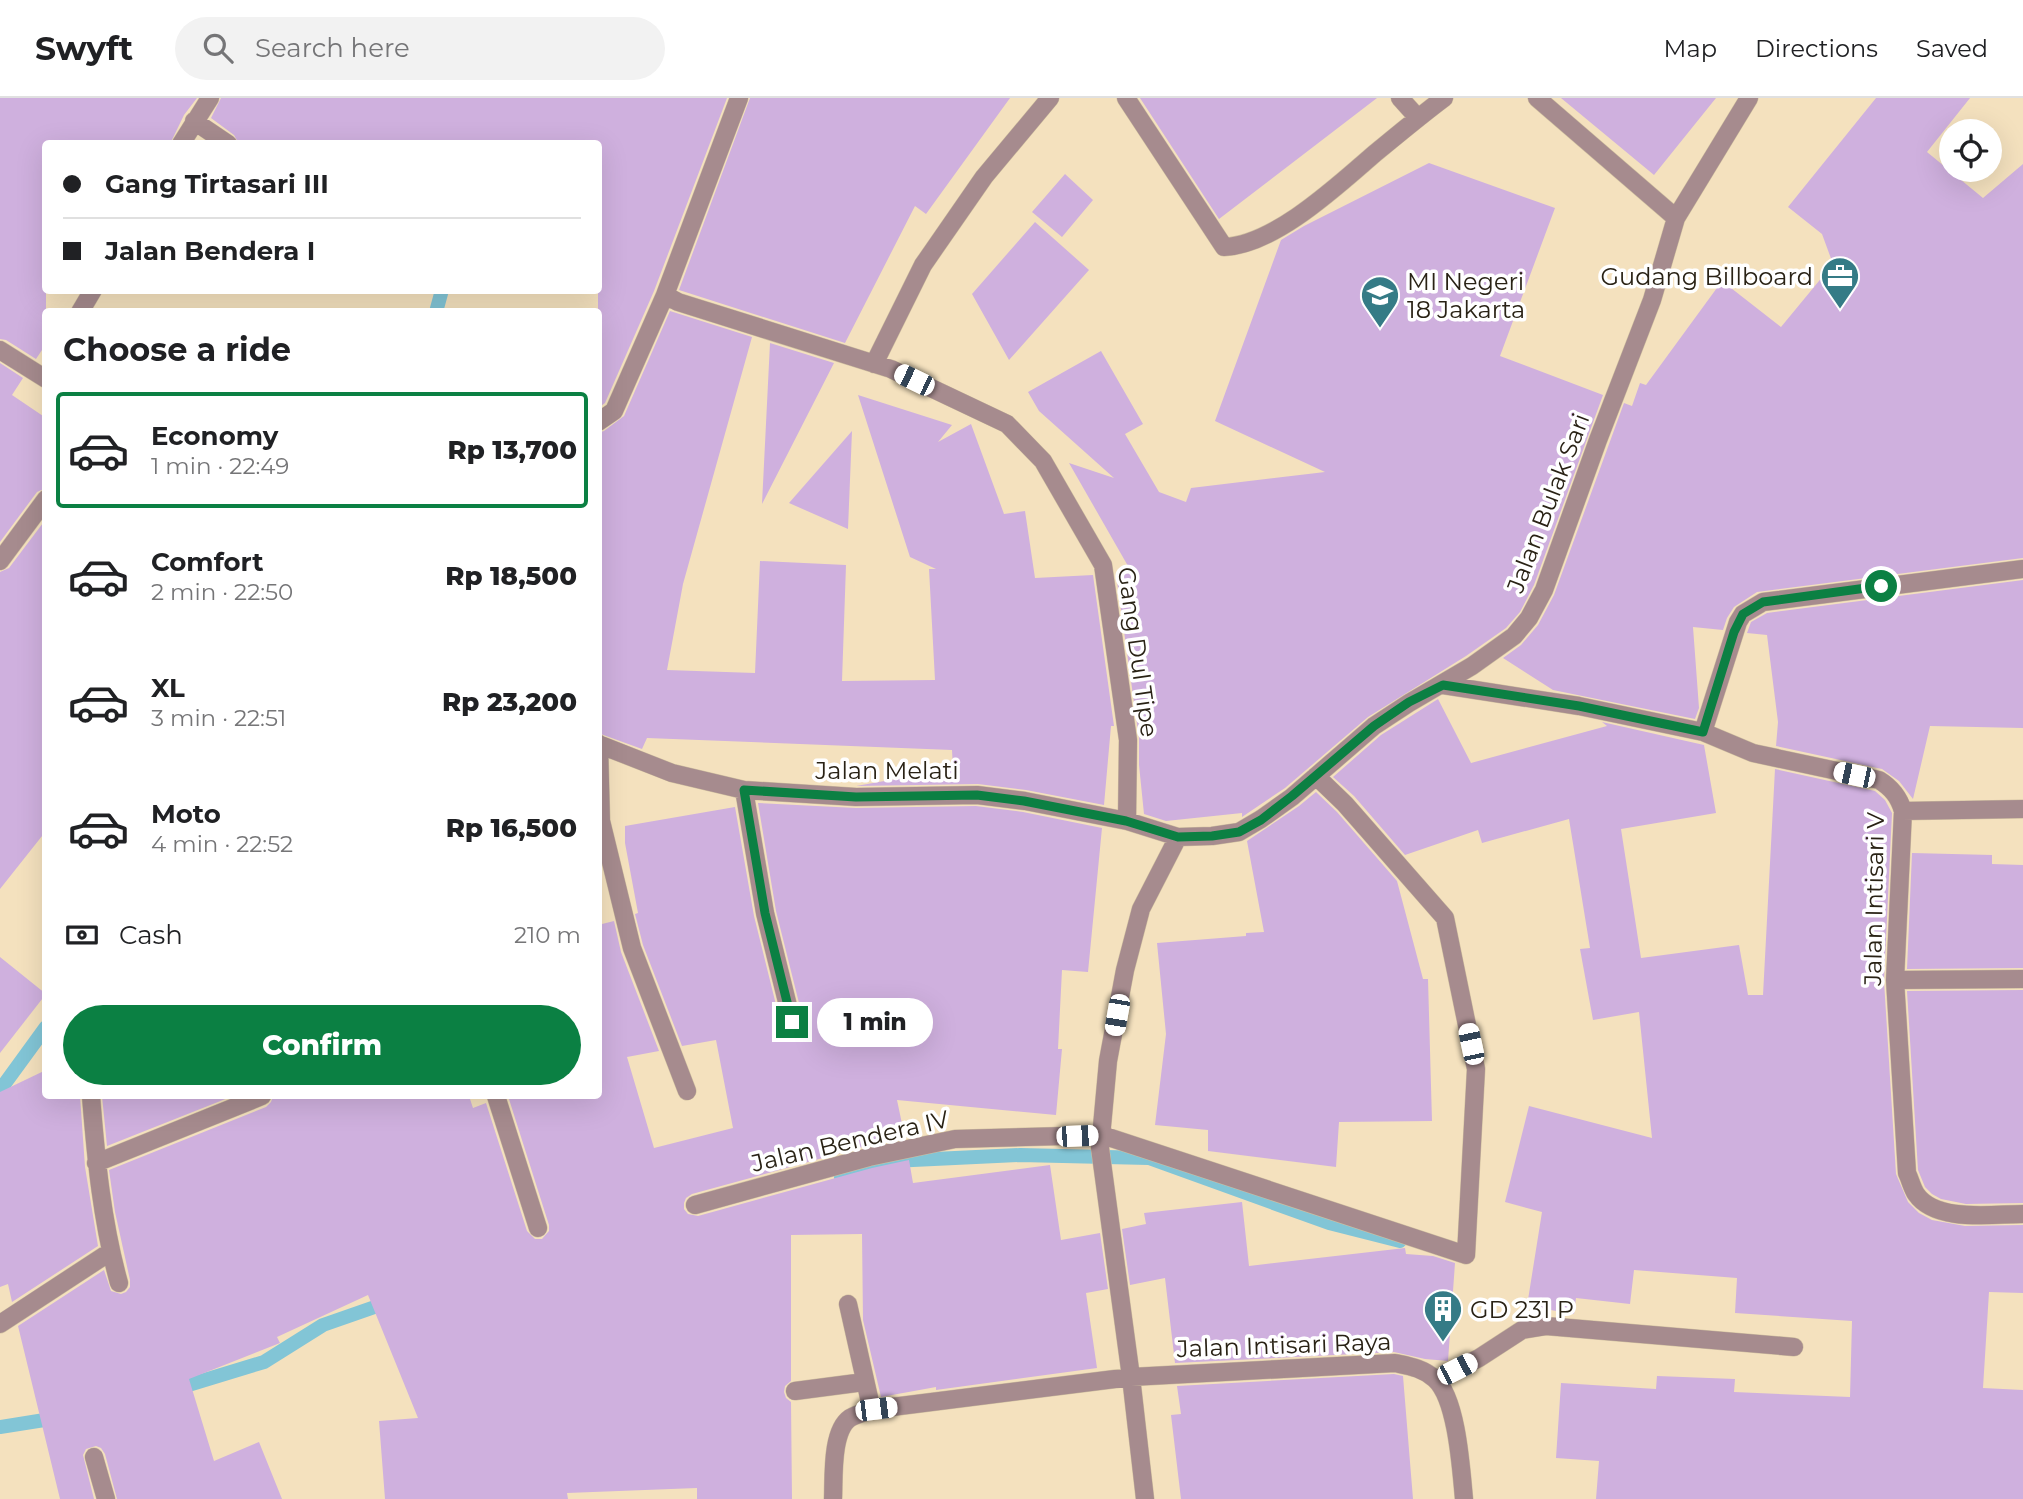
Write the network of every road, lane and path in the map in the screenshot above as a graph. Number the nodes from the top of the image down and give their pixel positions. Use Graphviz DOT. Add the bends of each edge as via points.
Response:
graph roads {
  1 [pos="210,98"];
  2 [pos="739,98"];
  3 [pos="1050,98"];
  4 [pos="1126,98"];
  5 [pos="1400,98"];
  6 [pos="1444,98"];
  7 [pos="1537,98"];
  8 [pos="1749,98"];
  9 [pos="1418,118"];
  10 [pos="194,121"];
  11 [pos="183,140"];
  12 [pos="222,140"];
  13 [pos="1676,218"];
  14 [pos="665,295"];
  15 [pos="0,350"];
  16 [pos="874,364"];
  17 [pos="42,374"];
  18 [pos="602,419"];
  19 [pos="42,504"];
  20 [pos="0,561"];
  21 [pos="2023,569"];
  22 [pos="1443,685"];
  23 [pos="1703,732"];
  24 [pos="602,745"];
  25 [pos="1316,776"];
  26 [pos="744,790"];
  27 [pos="2023,809"];
  28 [pos="1903,811"];
  29 [pos="1126,821"];
  30 [pos="602,825"];
  31 [pos="1178,837"];
  32 [pos="2023,979"];
  33 [pos="1895,980"];
  34 [pos="792,1022"];
  35 [pos="687,1091"];
  36 [pos="91,1099"];
  37 [pos="255,1099"];
  38 [pos="497,1099"];
  39 [pos="1101,1142"];
  40 [pos="96,1163"];
  41 [pos="695,1205"];
  42 [pos="2023,1214"];
  43 [pos="538,1228"];
  44 [pos="110,1252"];
  45 [pos="118,1283"];
  46 [pos="848,1304"];
  47 [pos="0,1324"];
  48 [pos="1794,1347"];
  49 [pos="1131,1377"];
  50 [pos="1436,1380"];
  51 [pos="864,1382"];
  52 [pos="794,1391"];
  53 [pos="872,1411"];
  54 [pos="94,1457"];
  55 [pos="106,1499"];
  56 [pos="833,1499"];
  57 [pos="1145,1499"];
  58 [pos="1464,1499"];
  1 -- 10 [label="street"];
  2 -- 14 [label="street"];
  3 -- 16 [label="street" via="984,177 923,265"];
  4 -- 9 [label="street" via="1224,247 1248,244 1293,219"];
  5 -- 9 [label="street"];
  6 -- 9 [label="street"];
  7 -- 13 [label="street"];
  8 -- 13 [label="street, Jalan Bulak Sari"];
  10 -- 11 [label="street"];
  10 -- 12 [label="street"];
  13 -- 22 [label="street, Jalan Bulak Sari" via="1652,300 1544,590 1514,636"];
  14 -- 16 [label="street, Gang Dul Tipe"];
  14 -- 18 [label="street" via="614,411"];
  15 -- 17 [label="street"];
  16 -- 29 [label="street, Gang Dul Tipe" via="1007,424 1043,461 1103,565 1128,740"];
  19 -- 20 [label="street"];
  21 -- 23 [label="street" via="1763,602 1738,622"];
  22 -- 23 [label="street, Jalan Intisari V" via="1579,706"];
  22 -- 25 [label="street, Jalan Bulak Sari" via="1374,726"];
  23 -- 28 [label="street, Jalan Intisari V" via="1753,753 1880,780 1895,792"];
  24 -- 26 [label="street, Jalan Melati" via="672,773"];
  25 -- 31 [label="street, Jalan Bulak Sari" via="1239,832"];
  25 -- 39 [label="street, Jalan Bendera IV" via="1445,918 1476,1069 1466,1255"];
  26 -- 29 [label="street, Jalan Melati" via="856,797 977,795"];
  26 -- 34 [label="street" via="765,913"];
  27 -- 28 [label="street"];
  28 -- 33 [label="street, Jalan Intisari V"];
  29 -- 31 [label="street, Jalan Melati"];
  30 -- 35 [label="street" via="632,948"];
  31 -- 39 [label="street" via="1141,909 1125,970 1108,1061"];
  32 -- 33 [label="street"];
  33 -- 42 [label="street, Jalan Intisari V" via="1908,1173 1916,1193 1938,1211 1953,1214"];
  36 -- 40 [label="street"];
  37 -- 40 [label="street"];
  38 -- 43 [label="street"];
  39 -- 41 [label="street, Jalan Bendera IV" via="955,1139 869,1157"];
  39 -- 49 [label="street"];
  40 -- 44 [label="street"];
  44 -- 45 [label="street"];
  44 -- 47 [label="street"];
  46 -- 51 [label="street"];
  48 -- 50 [label="street" via="1546,1326 1522,1331"];
  49 -- 50 [label="street, Jalan Intisari Raya" via="1395,1363 1414,1366"];
  49 -- 53 [label="street, Jalan Intisari Raya"];
  49 -- 57 [label="street"];
  50 -- 58 [label="street" via="1451,1409"];
  51 -- 52 [label="street"];
  51 -- 53 [label="street"];
  53 -- 56 [label="street" via="850,1418 839,1431"];
  54 -- 55 [label="street"];
}
